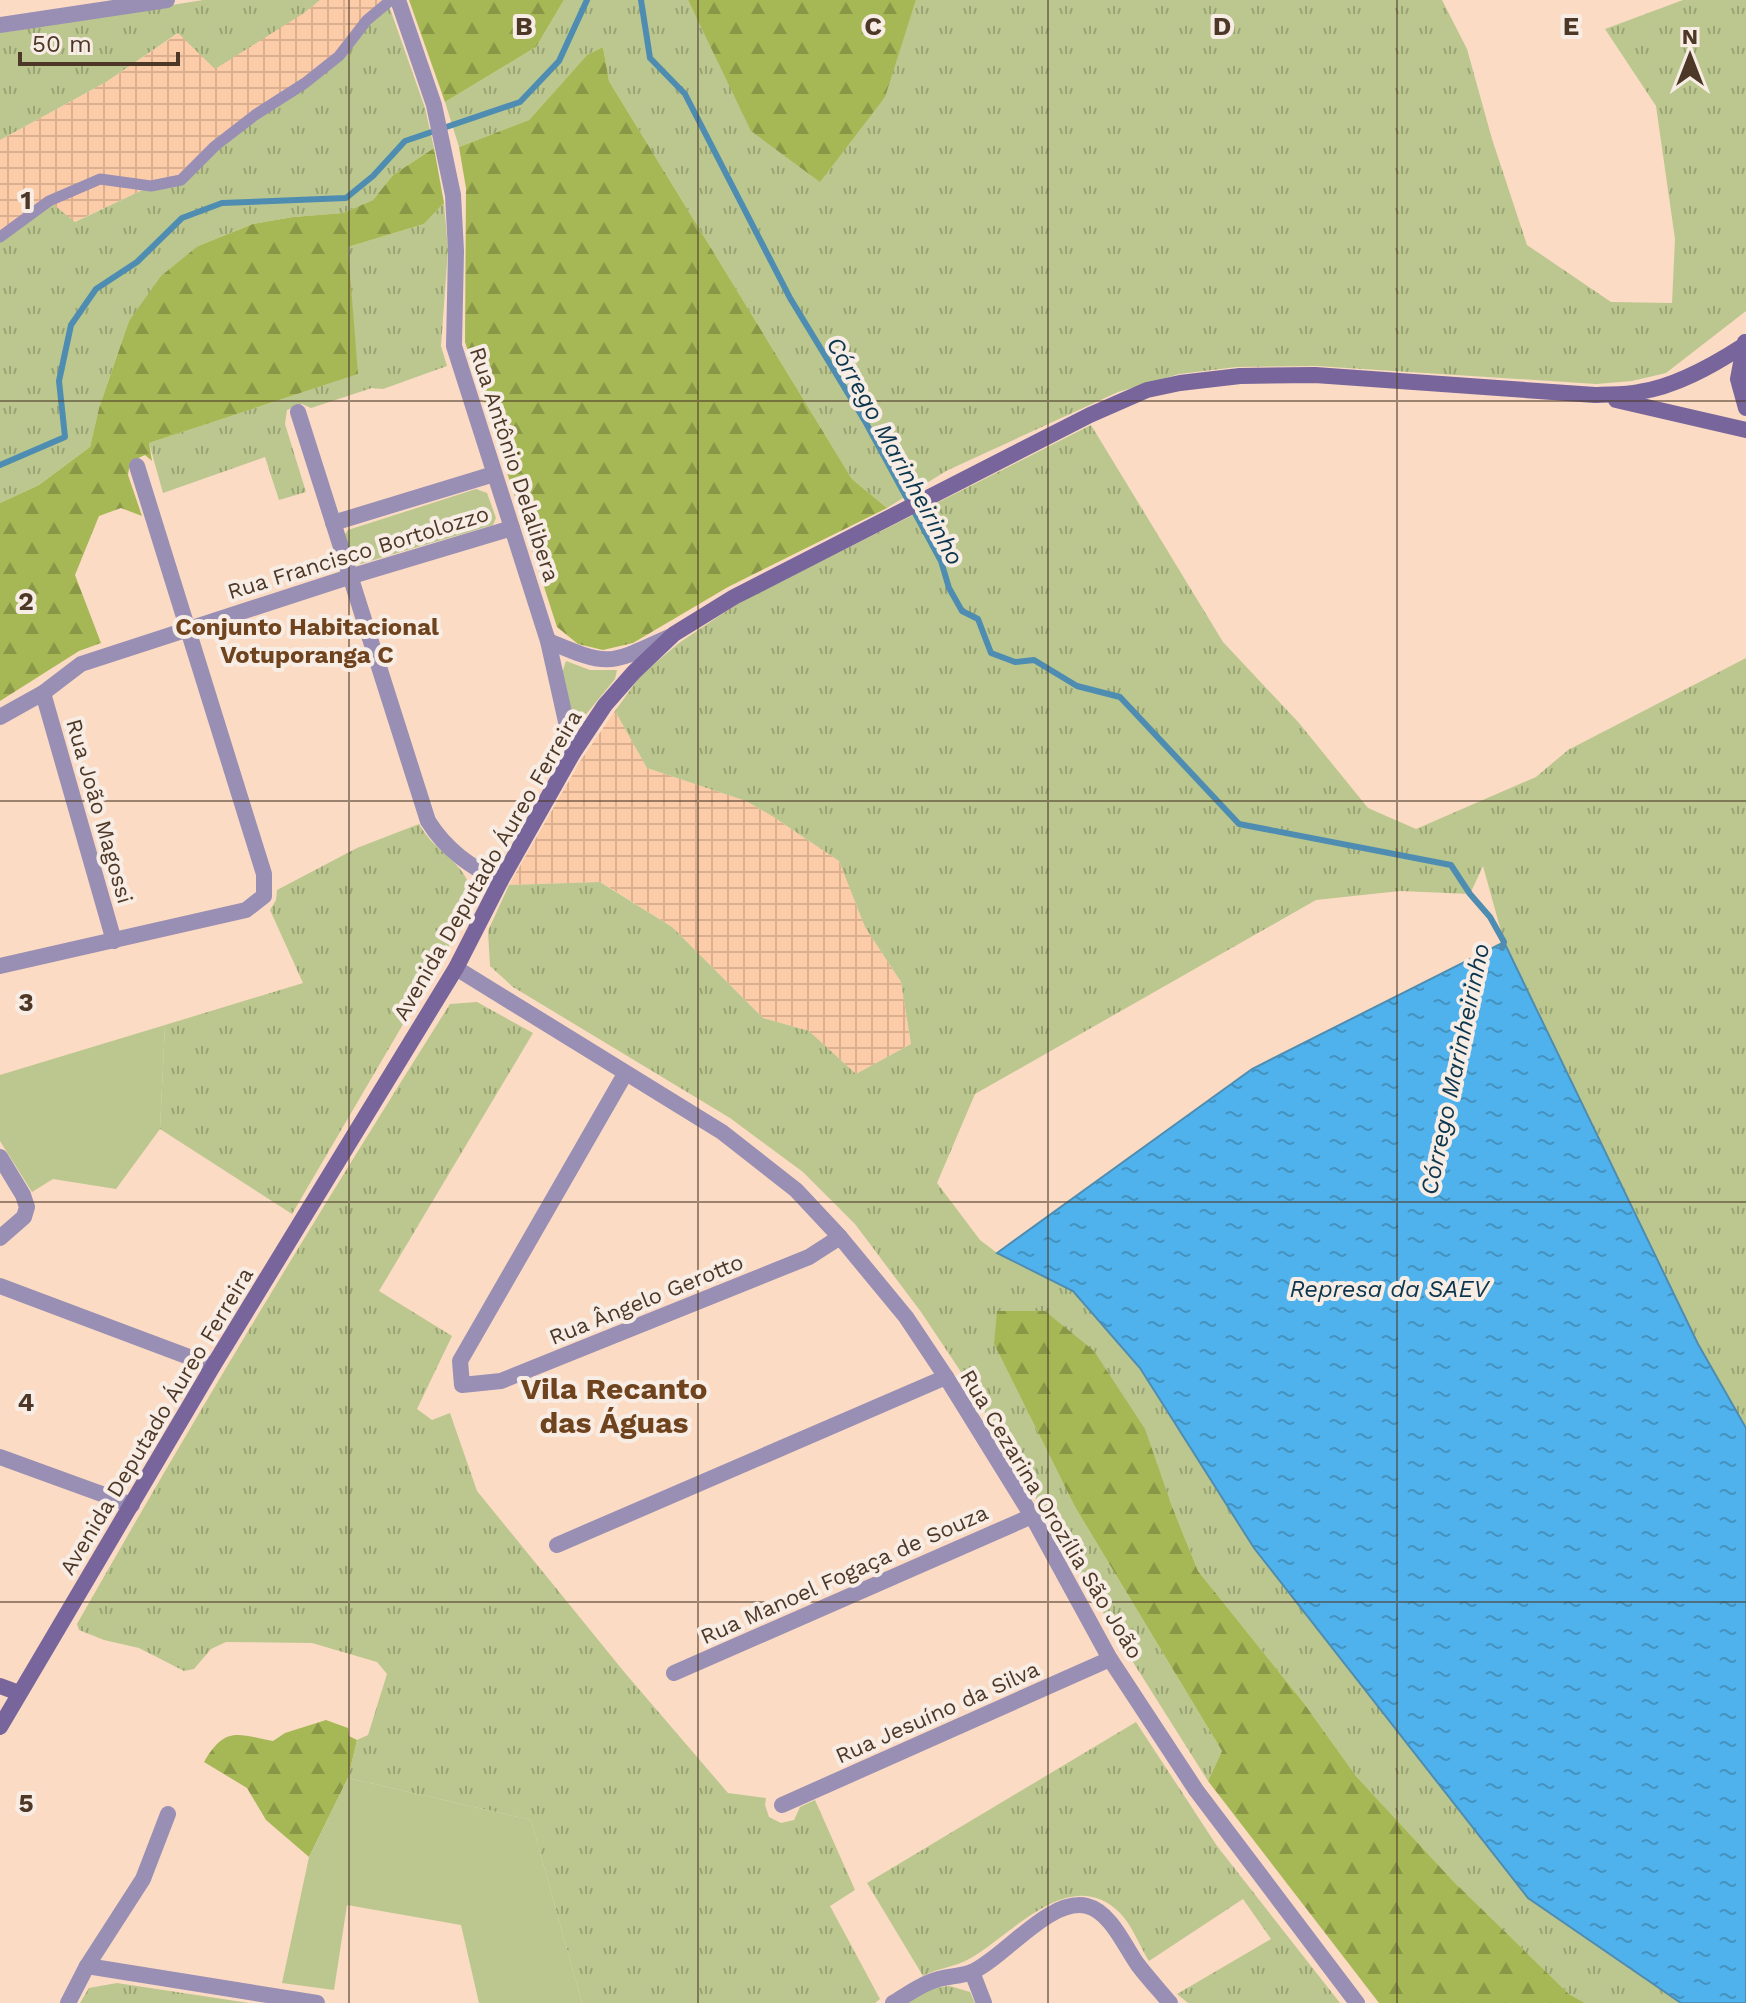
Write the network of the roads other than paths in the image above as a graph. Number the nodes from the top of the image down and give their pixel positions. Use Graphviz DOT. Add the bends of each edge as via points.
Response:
graph roads {
  1 [pos="167,0"];
  2 [pos="391,0"];
  3 [pos="398,0"];
  4 [pos="127,3"];
  5 [pos="0,25"];
  6 [pos="0,237"];
  7 [pos="1744,343"];
  8 [pos="1595,395"];
  9 [pos="1746,408"];
  10 [pos="298,412"];
  11 [pos="1746,430"];
  12 [pos="137,466"];
  13 [pos="494,474"];
  14 [pos="333,523"];
  15 [pos="512,528"];
  16 [pos="349,577"];
  17 [pos="189,627"];
  18 [pos="674,634"];
  19 [pos="548,641"];
  20 [pos="43,693"];
  21 [pos="0,717"];
  22 [pos="573,753"];
  23 [pos="500,882"];
  24 [pos="114,941"];
  25 [pos="0,966"];
  26 [pos="456,968"];
  27 [pos="625,1074"];
  28 [pos="0,1157"];
  29 [pos="840,1237"];
  30 [pos="0,1238"];
  31 [pos="0,1286"];
  32 [pos="213,1366"];
  33 [pos="946,1377"];
  34 [pos="0,1457"];
  35 [pos="132,1505"];
  36 [pos="1032,1516"];
  37 [pos="557,1545"];
  38 [pos="1110,1659"];
  39 [pos="674,1673"];
  40 [pos="0,1686"];
  41 [pos="19,1693"];
  42 [pos="0,1727"];
  43 [pos="782,1805"];
  44 [pos="168,1814"];
  45 [pos="87,1966"];
  46 [pos="972,1972"];
  47 [pos="68,2003"];
  48 [pos="317,2003"];
  49 [pos="893,2003"];
  50 [pos="984,2003"];
  51 [pos="1170,2003"];
  52 [pos="1357,2003"];
  1 -- 4 [label="street"];
  2 -- 6 [label="lane" via="339,56 235,130 181,180 151,186 100,179 49,201"];
  3 -- 13 [label="street, Rua Antônio Delalibera" via="443,145 453,195 454,346"];
  4 -- 5 [label="street"];
  7 -- 8 [label="main road, Avenida Deputado Áureo Ferreira" via="1676,381 1640,392"];
  7 -- 9 [label="main road" via="1738,379"];
  8 -- 11 [label="main road, Avenida Deputado Áureo Ferreira"];
  8 -- 18 [label="main road, Avenida Deputado Áureo Ferreira" via="1315,375 1240,376 1147,390 734,597"];
  10 -- 14 [label="street"];
  12 -- 17 [label="street"];
  13 -- 14 [label="street"];
  13 -- 15 [label="street, Rua Antônio Delalibera"];
  14 -- 16 [label="street"];
  15 -- 16 [label="street, Rua Francisco Bortolozzo"];
  15 -- 19 [label="street, Rua Antônio Delalibera"];
  16 -- 17 [label="street, Rua Francisco Bortolozzo"];
  16 -- 23 [label="street" via="428,821 440,841"];
  17 -- 20 [label="street, Rua Francisco Bortolozzo" via="81,664"];
  17 -- 24 [label="street" via="264,874 264,896 246,910"];
  18 -- 19 [label="street" via="613,661 593,660"];
  18 -- 22 [label="main road, Avenida Deputado Áureo Ferreira" via="605,705"];
  19 -- 22 [label="street, Rua Antônio Delalibera"];
  20 -- 21 [label="street, Rua Francisco Bortolozzo"];
  20 -- 24 [label="street, Rua João Magossi"];
  22 -- 23 [label="main road, Avenida Deputado Áureo Ferreira"];
  23 -- 26 [label="main road, Avenida Deputado Áureo Ferreira"];
  24 -- 25 [label="street"];
  26 -- 27 [label="street, Rua Cezarina Orozília São João"];
  26 -- 32 [label="main road, Avenida Deputado Áureo Ferreira"];
  27 -- 29 [label="street, Rua Cezarina Orozília São João" via="722,1132 796,1190"];
  27 -- 29 [label="street, Rua Ângelo Gerotto" via="460,1361 462,1385 501,1381 809,1257"];
  28 -- 30 [label="street" via="27,1207 24,1217"];
  29 -- 33 [label="street, Rua Cezarina Orozília São João" via="906,1317"];
  31 -- 32 [label="street"];
  32 -- 35 [label="main road, Avenida Deputado Áureo Ferreira"];
  33 -- 36 [label="street, Rua Cezarina Orozília São João"];
  33 -- 37 [label="street"];
  34 -- 35 [label="street"];
  35 -- 41 [label="main road, Avenida Deputado Áureo Ferreira"];
  36 -- 38 [label="street, Rua Cezarina Orozília São João"];
  36 -- 39 [label="street, Rua Manoel Fogaça de Souza"];
  38 -- 43 [label="street, Rua Jesuíno da Silva"];
  38 -- 52 [label="street, Rua Cezarina Orozília São João" via="1196,1790"];
  40 -- 41 [label="main road"];
  41 -- 42 [label="main road, Avenida Deputado Áureo Ferreira"];
  44 -- 45 [label="street" via="143,1879"];
  45 -- 47 [label="street"];
  45 -- 48 [label="street"];
  46 -- 49 [label="street" via="931,1981"];
  46 -- 50 [label="street"];
  46 -- 51 [label="street" via="1062,1908 1089,1906 1109,1922"];
}
